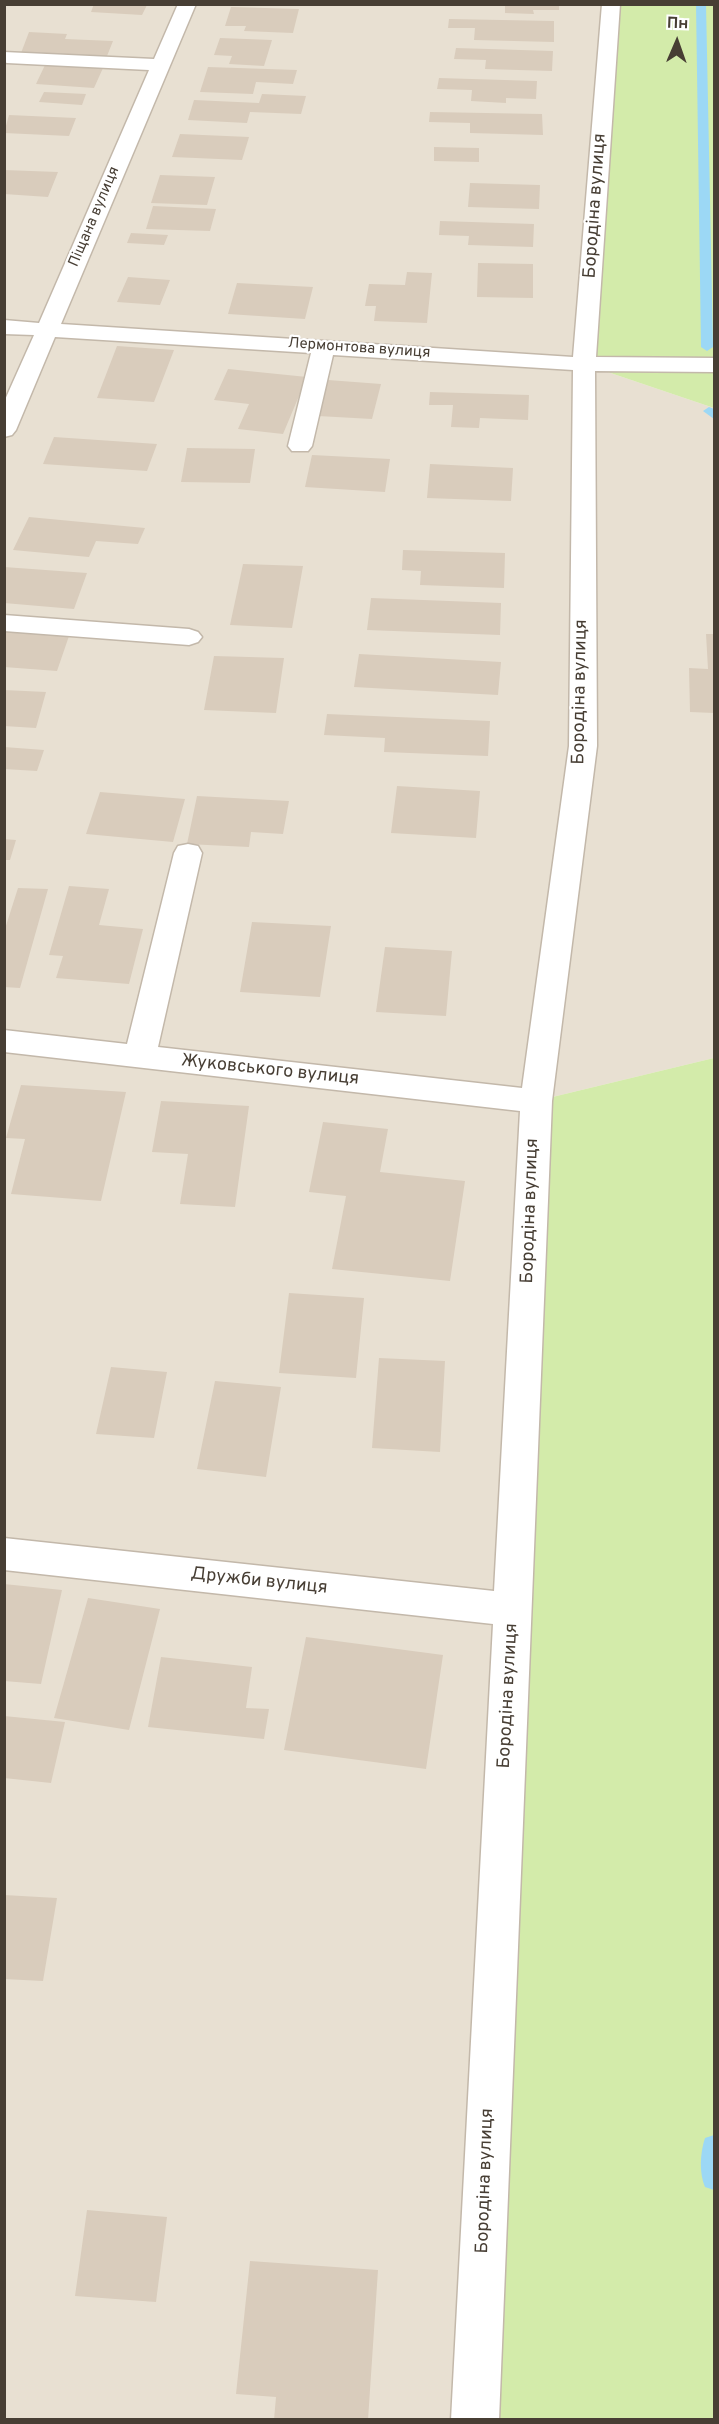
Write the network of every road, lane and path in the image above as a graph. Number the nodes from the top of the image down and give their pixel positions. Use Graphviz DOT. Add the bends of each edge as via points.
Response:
graph roads {
  1 [pos="187,4"];
  2 [pos="611,4"];
  3 [pos="7,57"];
  4 [pos="161,65"];
  5 [pos="4,327"];
  6 [pos="47,329"];
  7 [pos="324,347"];
  8 [pos="584,364"];
  9 [pos="714,364"];
  10 [pos="4,430"];
  11 [pos="300,446"];
  12 [pos="4,623"];
  13 [pos="189,637"];
  14 [pos="188,853"];
  15 [pos="4,1041"];
  16 [pos="140,1056"];
  17 [pos="536,1101"];
  18 [pos="4,1554"];
  19 [pos="514,1610"];
  20 [pos="475,2420"];
  1 -- 4 [label="street, Піщана вулиця"];
  2 -- 8 [label="street, Бородіна вулиця"];
  3 -- 4 [label="street"];
  4 -- 6 [label="street, Піщана вулиця"];
  5 -- 6 [label="street, Лермонтова вулиця"];
  6 -- 7 [label="street, Лермонтова вулиця"];
  6 -- 10 [label="street, Піщана вулиця"];
  7 -- 8 [label="street, Лермонтова вулиця"];
  7 -- 11 [label="street"];
  8 -- 9 [label="street, Лермонтова вулиця"];
  8 -- 17 [label="street, Бородіна вулиця" via="583,746"];
  12 -- 13 [label="street"];
  14 -- 16 [label="street"];
  15 -- 16 [label="street, Жуковського вулиця"];
  16 -- 17 [label="street, Жуковського вулиця"];
  17 -- 19 [label="street, Бородіна вулиця"];
  18 -- 19 [label="street, Дружби вулиця"];
  19 -- 20 [label="street, Бородіна вулиця"];
}
